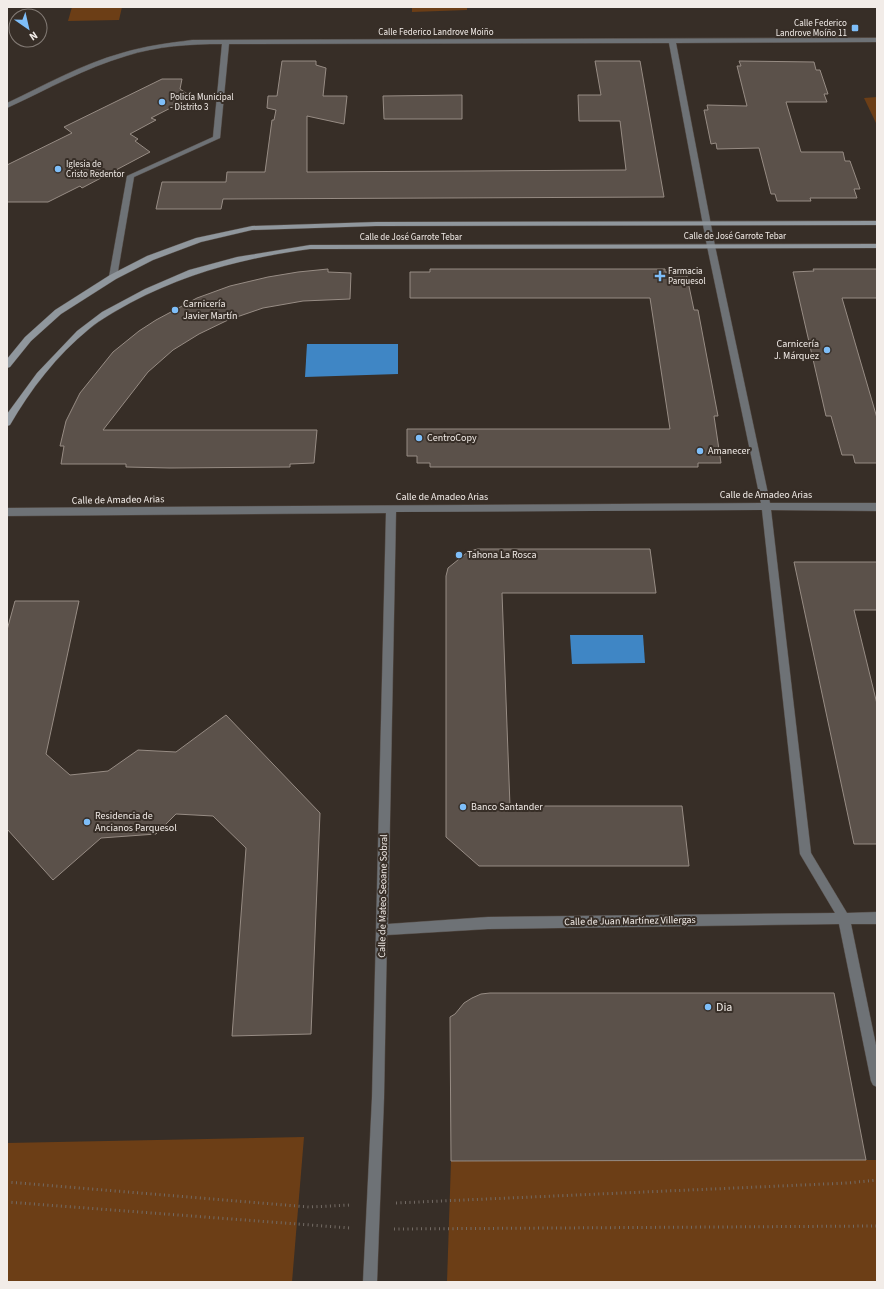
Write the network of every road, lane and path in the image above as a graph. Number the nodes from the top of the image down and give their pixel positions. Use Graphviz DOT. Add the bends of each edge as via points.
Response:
graph roads {
  1 [pos="877,40"];
  2 [pos="226,41"];
  3 [pos="672,41"];
  4 [pos="7,106"];
  5 [pos="877,223"];
  6 [pos="708,224"];
  7 [pos="711,246"];
  8 [pos="877,246"];
  9 [pos="113,277"];
  10 [pos="7,365"];
  11 [pos="7,423"];
  12 [pos="766,506"];
  13 [pos="877,507"];
  14 [pos="391,509"];
  15 [pos="7,512"];
  16 [pos="844,918"];
  17 [pos="877,918"];
  18 [pos="383,930"];
  19 [pos="877,1081"];
  20 [pos="877,1180"];
  21 [pos="7,1182"];
  22 [pos="7,1202"];
  23 [pos="372,1204"];
  24 [pos="877,1226"];
  25 [pos="371,1230"];
  26 [pos="370,1282"];
  1 -- 3 [label="street, Calle Federico Landrove Moiño"];
  2 -- 3 [label="street, Calle Federico Landrove Moiño"];
  2 -- 4 [label="street, Calle Federico Landrove Moiño" via="192,42 126,54 88,67"];
  2 -- 9 [label="street" via="216,138 131,176"];
  3 -- 6 [label="street"];
  5 -- 6 [label="street, Calle de José Garrote Tebar"];
  6 -- 7 [label="street"];
  6 -- 9 [label="street, Calle de José Garrote Tebar" via="376,224 252,228 199,240 150,258"];
  7 -- 8 [label="street, Calle de José Garrote Tebar"];
  7 -- 11 [label="street, Calle de José Garrote Tebar" via="310,247 266,252 222,262 165,282 87,326 35,381"];
  7 -- 12 [label="street"];
  9 -- 10 [label="street, Calle de José Garrote Tebar" via="58,312 28,339"];
  12 -- 13 [label="street, Calle de Amadeo Arias"];
  12 -- 14 [label="street, Calle de Amadeo Arias"];
  12 -- 16 [label="street" via="806,854"];
  14 -- 15 [label="street, Calle de Amadeo Arias"];
  14 -- 18 [label="street, Calle de Mateo Seoane Sobral"];
  16 -- 17 [label="street, Calle de Juan Martínez Villergas"];
  16 -- 18 [label="street, Calle de Juan Martínez Villergas" via="488,923"];
  16 -- 19 [label="street"];
  18 -- 23 [label="street, Calle de Mateo Seoane Sobral"];
  20 -- 23 [label="path"];
  21 -- 23 [label="path" via="309,1207"];
  22 -- 25 [label="path"];
  23 -- 25 [label="street, Calle de Mateo Seoane Sobral"];
  24 -- 25 [label="path"];
  25 -- 26 [label="street, Calle de Mateo Seoane Sobral"];
}
